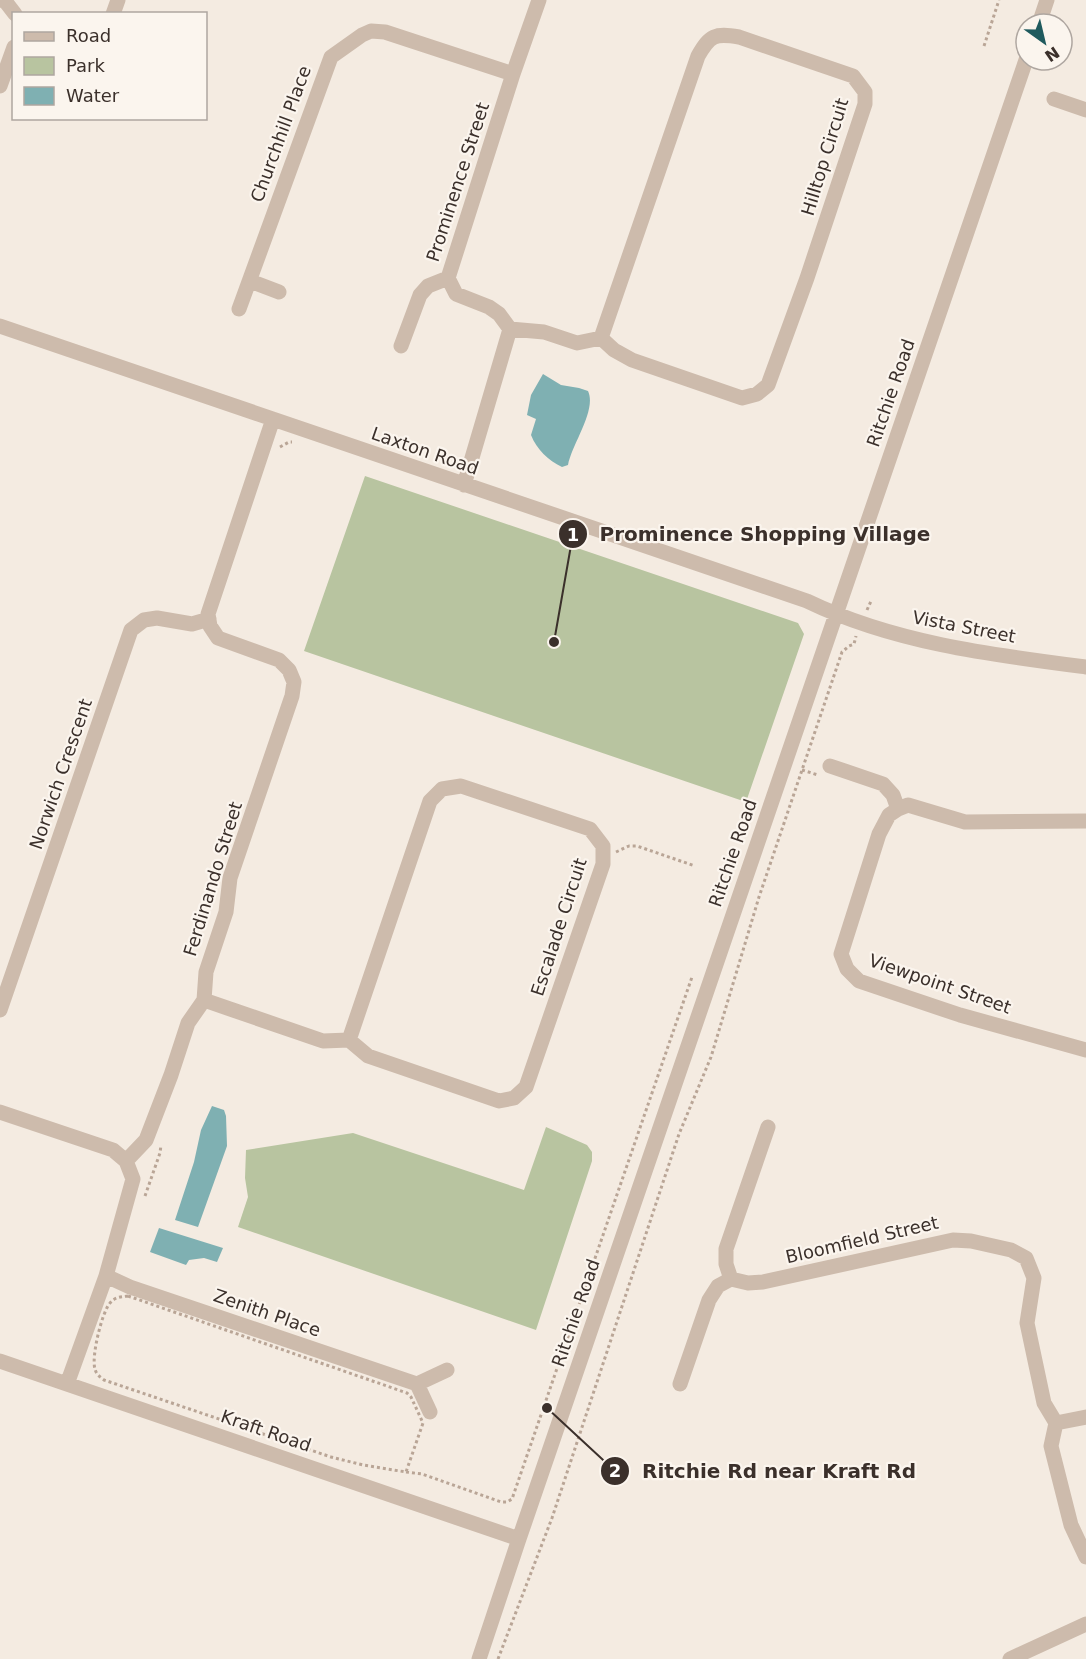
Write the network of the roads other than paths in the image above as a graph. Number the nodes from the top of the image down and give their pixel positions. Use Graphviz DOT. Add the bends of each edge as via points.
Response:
graph roads {
  1 [pos="0,0"];
  2 [pos="539,0"];
  3 [pos="13,12"];
  4 [pos="12,53"];
  5 [pos="1022,72"];
  6 [pos="513,74"];
  7 [pos="0,86"];
  8 [pos="1054,99"];
  9 [pos="1086,110"];
  10 [pos="448,278"];
  11 [pos="250,280"];
  12 [pos="279,292"];
  13 [pos="239,309"];
  14 [pos="0,326"];
  15 [pos="510,329"];
  16 [pos="601,338"];
  17 [pos="401,346"];
  18 [pos="273,419"];
  19 [pos="464,484"];
  20 [pos="836,615"];
  21 [pos="209,619"];
  22 [pos="1086,667"];
  23 [pos="830,766"];
  24 [pos="898,809"];
  25 [pos="1086,821"];
  26 [pos="204,1000"];
  27 [pos="0,1010"];
  28 [pos="349,1040"];
  29 [pos="1086,1050"];
  30 [pos="0,1112"];
  31 [pos="768,1126"];
  32 [pos="126,1161"];
  33 [pos="106,1276"];
  34 [pos="731,1278"];
  35 [pos="0,1361"];
  36 [pos="447,1370"];
  37 [pos="67,1384"];
  38 [pos="417,1384"];
  39 [pos="680,1384"];
  40 [pos="430,1412"];
  41 [pos="1086,1417"];
  42 [pos="1056,1423"];
  43 [pos="519,1539"];
  44 [pos="1086,1557"];
  45 [pos="1086,1624"];
  46 [pos="479,1659"];
  47 [pos="1010,1659"];
  1 -- 3 [label="street"];
  2 -- 6 [label="street, Prominence Street"];
  4 -- 7 [label="street"];
  5 -- 20 [label="street, Ritchie Road"];
  6 -- 10 [label="street, Prominence Street"];
  6 -- 11 [label="street, Churchhill Place" via="385,32 362,35 331,57"];
  8 -- 9 [label="street"];
  10 -- 15 [label="street, Prominence Street" via="456,294 489,307"];
  10 -- 17 [label="street" via="428,286 420,295"];
  11 -- 12 [label="street"];
  11 -- 13 [label="street, Churchhill Place"];
  14 -- 18 [label="street, Laxton Road"];
  15 -- 16 [label="street" via="544,332 577,343"];
  15 -- 19 [label="street"];
  16 -- 16 [label="street, Hilltop Circuit" via="698,56 707,40 721,34 739,37 853,76 864,92 865,104 768,385 757,394 742,398 632,360 614,351"];
  18 -- 19 [label="street, Laxton Road"];
  18 -- 21 [label="street"];
  19 -- 20 [label="street, Laxton Road" via="807,601"];
  20 -- 22 [label="street, Vista Street" via="928,643"];
  20 -- 43 [label="street, Ritchie Road"];
  21 -- 26 [label="street, Ferdinando Street" via="218,638 279,660 294,682 230,878 226,912 206,972"];
  21 -- 27 [label="street, Norwich Crescent" via="192,624 157,618 144,620 131,630"];
  23 -- 24 [label="street" via="884,784"];
  24 -- 25 [label="street" via="908,805 965,822"];
  24 -- 29 [label="street, Viewpoint Street" via="889,815 879,834 842,954 847,969 859,981 960,1016"];
  26 -- 28 [label="street" via="323,1041"];
  26 -- 32 [label="street, Ferdinando Street" via="188,1023 146,1140"];
  28 -- 28 [label="street, Escalade Circuit" via="368,1056 499,1101 516,1097 526,1087 603,864 603,846 590,829 461,786 442,789 430,801"];
  30 -- 32 [label="street" via="113,1150"];
  31 -- 34 [label="street" via="726,1249"];
  32 -- 33 [label="street" via="133,1179"];
  33 -- 37 [label="street"];
  33 -- 38 [label="street, Zenith Place"];
  34 -- 39 [label="street" via="718,1286 709,1300"];
  34 -- 42 [label="street, Bloomfield Street" via="763,1282 953,1240 1011,1250 1026,1258 1034,1278 1027,1323 1044,1403"];
  35 -- 37 [label="street, Kraft Road"];
  36 -- 38 [label="street"];
  37 -- 43 [label="street, Kraft Road"];
  38 -- 40 [label="street"];
  41 -- 42 [label="street"];
  42 -- 44 [label="street" via="1051,1446 1071,1525"];
  43 -- 46 [label="street, Ritchie Road"];
  45 -- 47 [label="street"];
}
